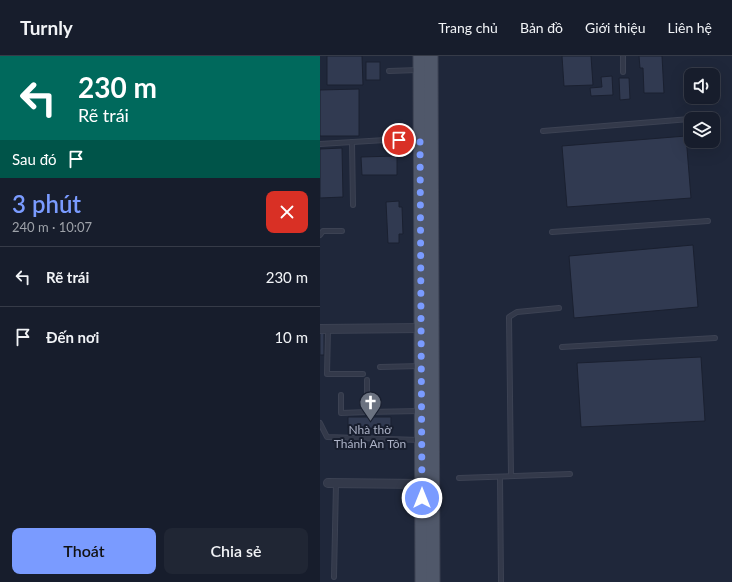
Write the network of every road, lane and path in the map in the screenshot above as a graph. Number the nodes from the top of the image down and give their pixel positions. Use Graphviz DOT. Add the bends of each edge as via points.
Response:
graph roads {
  1 [pos="420,56"];
  2 [pos="431,56"];
  3 [pos="623,56"];
  4 [pos="420,69"];
  5 [pos="389,71"];
  6 [pos="623,72"];
  7 [pos="684,119"];
  8 [pos="544,131"];
  9 [pos="420,138"];
  10 [pos="352,142"];
  11 [pos="320,144"];
  12 [pos="353,204"];
  13 [pos="708,221"];
  14 [pos="342,231"];
  15 [pos="552,232"];
  16 [pos="320,235"];
  17 [pos="559,308"];
  18 [pos="421,328"];
  19 [pos="324,329"];
  20 [pos="715,338"];
  21 [pos="562,347"];
  22 [pos="421,366"];
  23 [pos="380,367"];
  24 [pos="363,374"];
  25 [pos="367,380"];
  26 [pos="341,395"];
  27 [pos="421,411"];
  28 [pos="367,412"];
  29 [pos="320,423"];
  30 [pos="421,440"];
  31 [pos="570,474"];
  32 [pos="500,476"];
  33 [pos="511,476"];
  34 [pos="459,478"];
  35 [pos="332,483"];
  36 [pos="422,484"];
  37 [pos="334,577"];
  38 [pos="422,582"];
  39 [pos="433,582"];
  40 [pos="501,582"];
  1 -- 4 [label="main road"];
  2 -- 39 [label="main road"];
  3 -- 6 [label="lane"];
  4 -- 5 [label="lane"];
  4 -- 9 [label="main road"];
  7 -- 8 [label="lane"];
  9 -- 10 [label="lane"];
  9 -- 18 [label="main road" via="418,268"];
  10 -- 11 [label="lane"];
  10 -- 12 [label="lane"];
  13 -- 15 [label="lane"];
  14 -- 16 [label="lane" via="323,231"];
  17 -- 33 [label="lane" via="517,312 509,317"];
  18 -- 19 [label="street"];
  18 -- 22 [label="main road"];
  19 -- 24 [label="lane" via="326,374"];
  20 -- 21 [label="lane"];
  22 -- 23 [label="lane"];
  22 -- 27 [label="main road"];
  25 -- 28 [label="lane"];
  26 -- 28 [label="lane" via="341,413"];
  27 -- 28 [label="lane"];
  27 -- 30 [label="main road"];
  29 -- 30 [label="lane" via="327,436"];
  30 -- 36 [label="main road"];
  31 -- 33 [label="lane"];
  32 -- 33 [label="lane"];
  32 -- 34 [label="lane"];
  32 -- 40 [label="lane"];
  35 -- 36 [label="street"];
  35 -- 37 [label="lane"];
  36 -- 38 [label="main road"];
}
